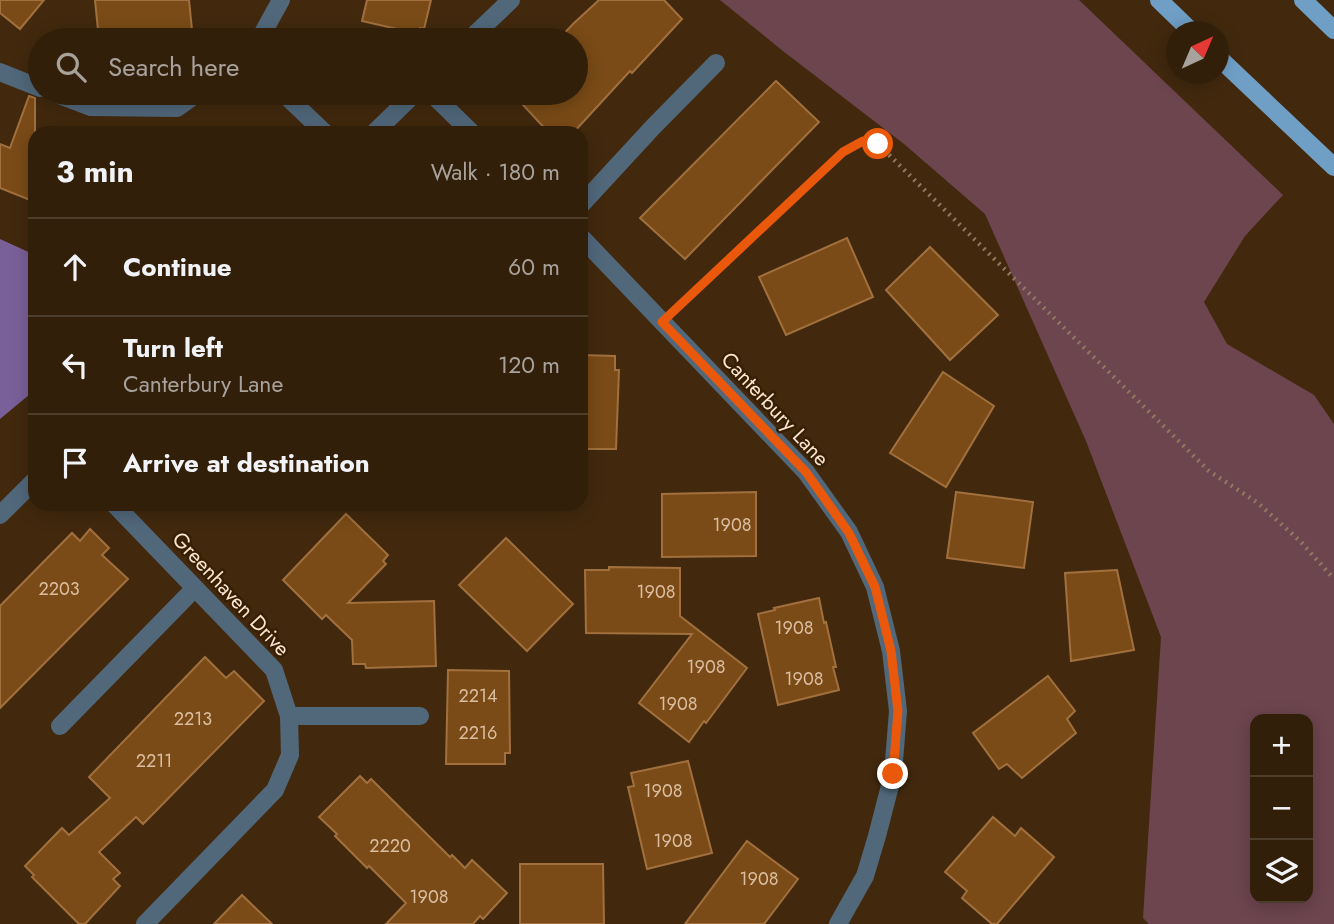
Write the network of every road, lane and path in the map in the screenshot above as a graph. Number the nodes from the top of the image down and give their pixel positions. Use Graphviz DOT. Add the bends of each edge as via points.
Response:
graph roads {
  1 [pos="281,0"];
  2 [pos="511,0"];
  3 [pos="1158,0"];
  4 [pos="1303,0"];
  5 [pos="1180,21"];
  6 [pos="265,28"];
  7 [pos="482,28"];
  8 [pos="1334,30"];
  9 [pos="716,63"];
  10 [pos="1229,67"];
  11 [pos="0,72"];
  12 [pos="28,83"];
  13 [pos="86,105"];
  14 [pos="181,105"];
  15 [pos="296,105"];
  16 [pos="403,105"];
  17 [pos="443,105"];
  18 [pos="318,126"];
  19 [pos="381,126"];
  20 [pos="465,126"];
  21 [pos="1334,167"];
  22 [pos="588,198"];
  23 [pos="588,244"];
  24 [pos="662,322"];
  25 [pos="28,487"];
  26 [pos="121,511"];
  27 [pos="0,515"];
  28 [pos="1334,579"];
  29 [pos="195,588"];
  30 [pos="289,716"];
  31 [pos="420,716"];
  32 [pos="60,726"];
  33 [pos="145,924"];
  34 [pos="838,924"];
  1 -- 6 [label="street"];
  2 -- 7 [label="street"];
  3 -- 5 [label="main road"];
  4 -- 8 [label="main road"];
  9 -- 22 [label="street"];
  10 -- 21 [label="main road"];
  11 -- 12 [label="street"];
  13 -- 14 [label="street"];
  15 -- 18 [label="street"];
  16 -- 19 [label="street"];
  17 -- 20 [label="street"];
  23 -- 24 [label="street, Canterbury Lane"];
  24 -- 28 [label="path" via="843,152 863,141 878,144 1209,471 1258,503"];
  24 -- 34 [label="street, Canterbury Lane" via="806,472 849,533 875,587 891,651 898,711 893,774 865,876"];
  25 -- 27 [label="street"];
  26 -- 29 [label="street, Greenhaven Drive"];
  29 -- 30 [label="street, Greenhaven Drive" via="274,670"];
  29 -- 32 [label="street"];
  30 -- 31 [label="street"];
  30 -- 33 [label="street, Greenhaven Drive" via="290,755 275,790"];
}
